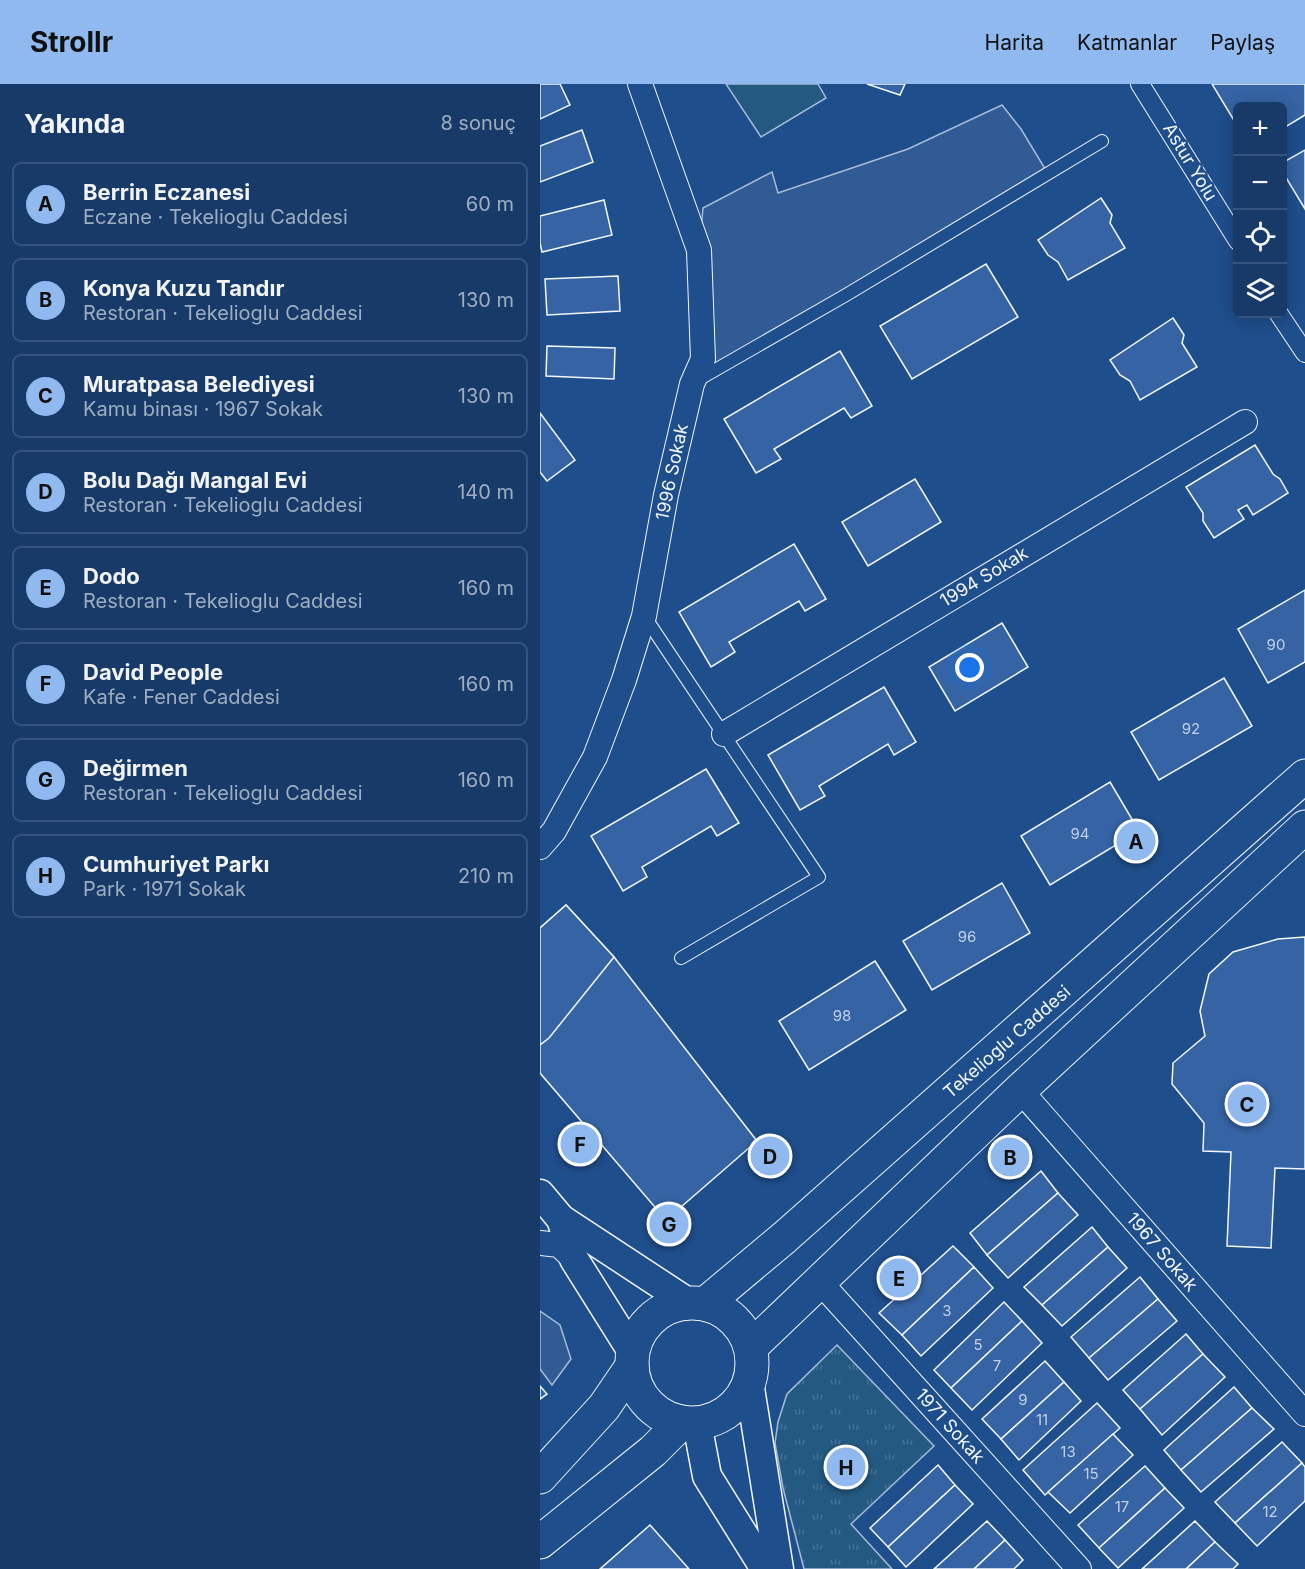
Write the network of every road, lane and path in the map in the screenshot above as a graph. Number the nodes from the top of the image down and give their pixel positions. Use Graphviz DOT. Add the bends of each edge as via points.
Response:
graph roads {
  1 [pos="640,84"];
  2 [pos="1140,84"];
  3 [pos="1102,141"];
  4 [pos="1233,233"];
  5 [pos="1282,318"];
  6 [pos="1305,354"];
  7 [pos="692,384"];
  8 [pos="1245,422"];
  9 [pos="644,616"];
  10 [pos="724,734"];
  11 [pos="1305,776"];
  12 [pos="1305,827"];
  13 [pos="540,848"];
  14 [pos="681,958"];
  15 [pos="1020,1090"];
  16 [pos="540,1194"];
  17 [pos="561,1219"];
  18 [pos="540,1243"];
  19 [pos="574,1259"];
  20 [pos="820,1282"];
  21 [pos="697,1303"];
  22 [pos="751,1347"];
  23 [pos="633,1360"];
  24 [pos="749,1382"];
  25 [pos="1305,1414"];
  26 [pos="690,1423"];
  27 [pos="540,1477"];
  28 [pos="540,1542"];
  29 [pos="765,1569"];
  30 [pos="779,1569"];
  31 [pos="1079,1569"];
  1 -- 7 [label="street, 1996 Sokak" via="699,250 703,359"];
  2 -- 4 [label="street, Astur Yolu"];
  3 -- 7 [label="lane"];
  5 -- 6 [label="street"];
  7 -- 9 [label="street, 1996 Sokak"];
  8 -- 10 [label="street, 1994 Sokak"];
  9 -- 10 [label="lane"];
  9 -- 13 [label="street, 1996 Sokak" via="595,757 554,831"];
  10 -- 14 [label="lane" via="819,877"];
  11 -- 21 [label="main road, Tekelioglu Caddesi" via="785,1237"];
  12 -- 15 [label="main road"];
  15 -- 20 [label="main road"];
  15 -- 25 [label="street, 1967 Sokak"];
  16 -- 17 [label="street"];
  17 -- 19 [label="street"];
  17 -- 21 [label="street"];
  18 -- 19 [label="street" via="559,1245"];
  19 -- 23 [label="street"];
  20 -- 22 [label="main road"];
  20 -- 31 [label="street, 1971 Sokak"];
  21 -- 22 [label="main road" via="721,1310 734,1319"];
  21 -- 23 [label="main road" via="670,1307 652,1318 639,1334"];
  22 -- 24 [label="main road"];
  23 -- 26 [label="main road" via="635,1382 642,1396 667,1418"];
  23 -- 27 [label="main road" via="604,1407"];
  24 -- 26 [label="main road" via="729,1410 714,1419"];
  24 -- 30 [label="street"];
  26 -- 28 [label="main road"];
  26 -- 29 [label="street" via="707,1476"];
}
